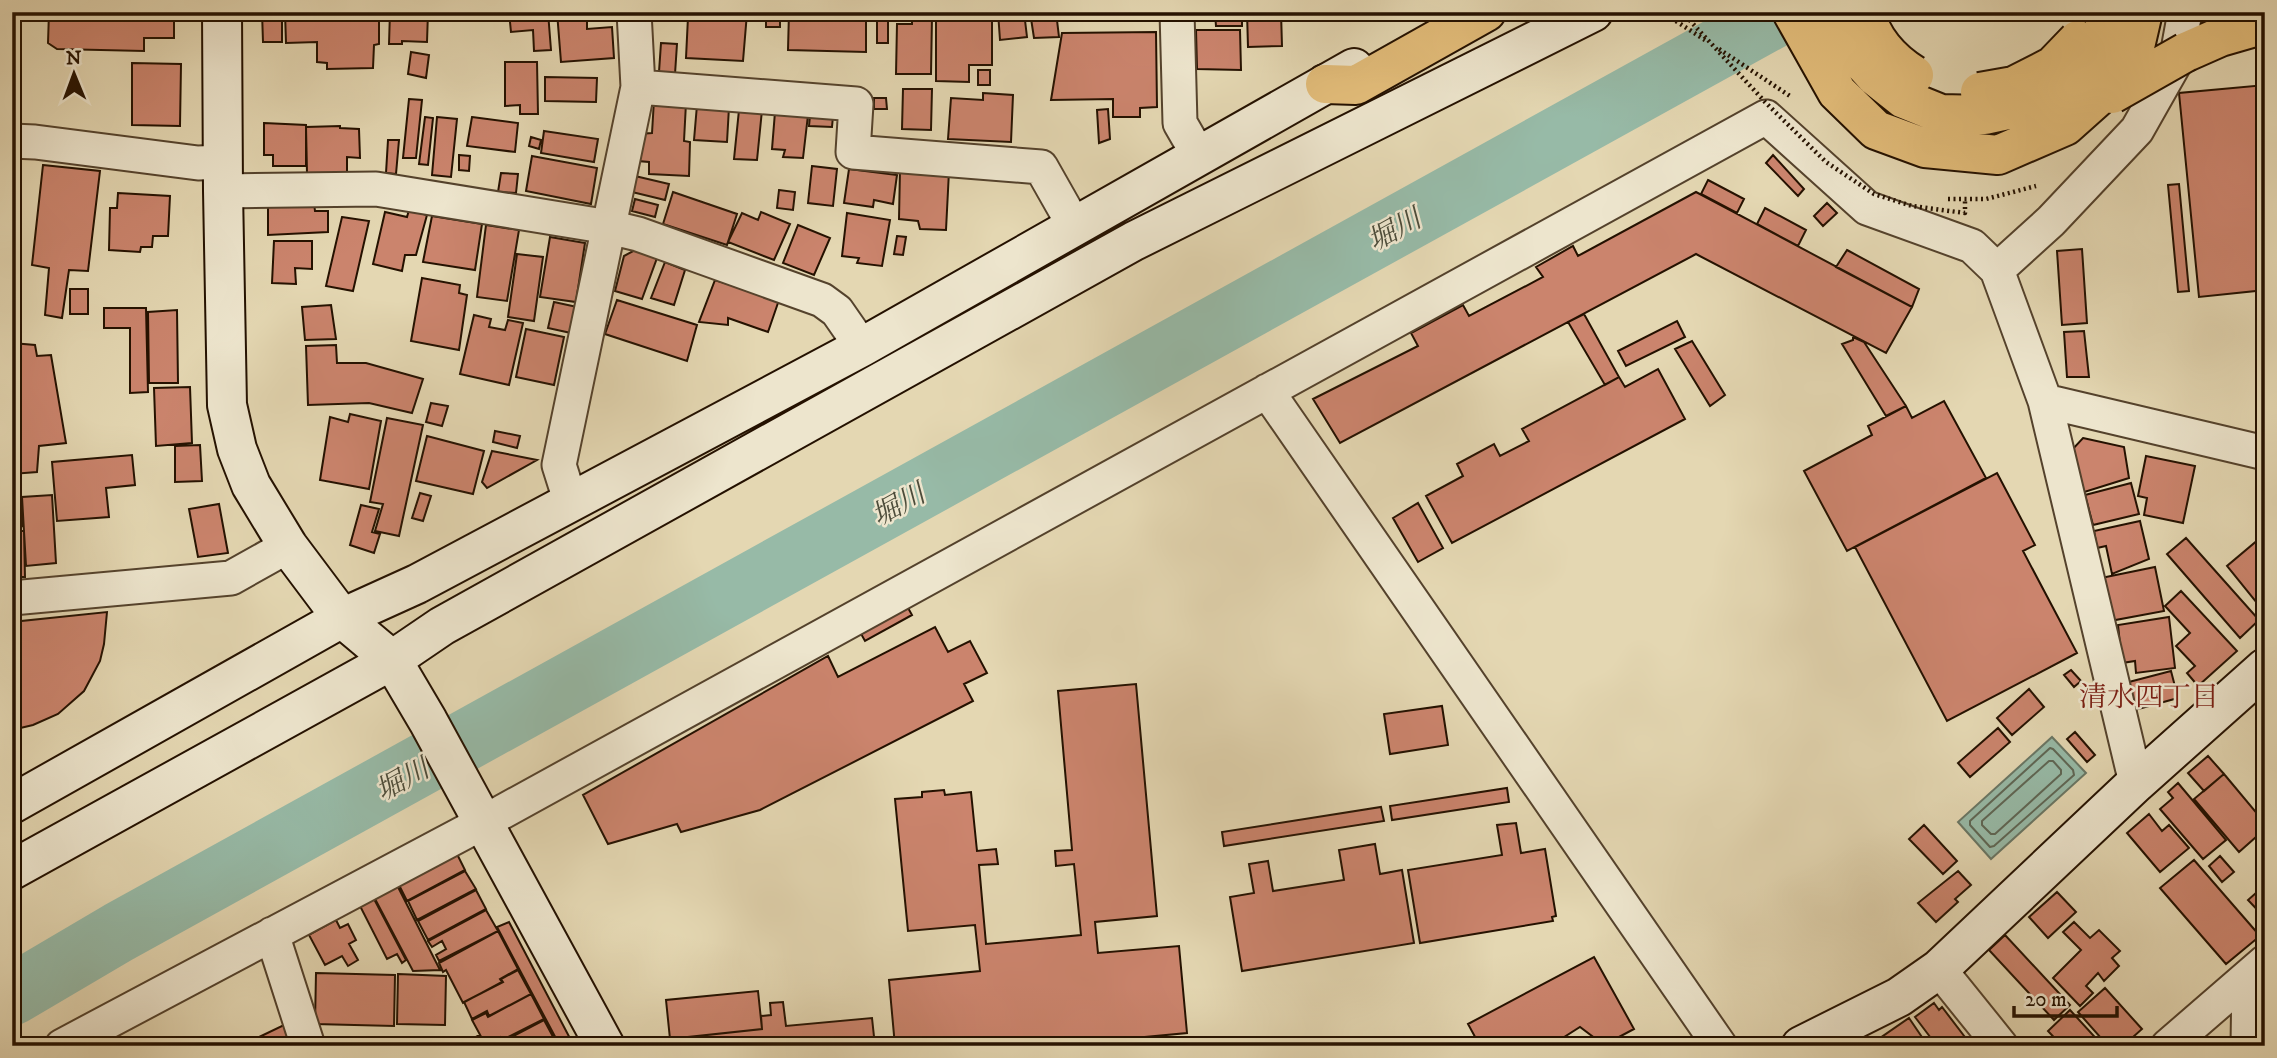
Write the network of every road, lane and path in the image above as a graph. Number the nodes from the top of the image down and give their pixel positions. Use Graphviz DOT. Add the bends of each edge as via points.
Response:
graph roads {
  1 [pos="222,12"];
  2 [pos="634,12"];
  3 [pos="1177,12"];
  4 [pos="1486,12"];
  5 [pos="1593,12"];
  6 [pos="1662,12"];
  7 [pos="1682,12"];
  8 [pos="1791,12"];
  9 [pos="1818,12"];
  10 [pos="1830,12"];
  11 [pos="1866,12"];
  12 [pos="2092,12"];
  13 [pos="2109,12"];
  14 [pos="2143,12"];
  15 [pos="2185,12"];
  16 [pos="1445,15"];
  17 [pos="2265,24"];
  18 [pos="1325,84"];
  19 [pos="638,88"];
  20 [pos="1790,96"];
  21 [pos="12,141"];
  22 [pos="1199,156"];
  23 [pos="223,177"];
  24 [pos="2039,185"];
  25 [pos="609,227"];
  26 [pos="1075,227"];
  27 [pos="1997,270"];
  28 [pos="862,347"];
  29 [pos="1267,391"];
  30 [pos="2045,401"];
  31 [pos="2265,453"];
  32 [pos="570,503"];
  33 [pos="288,546"];
  34 [pos="12,598"];
  35 [pos="342,618"];
  36 [pos="392,660"];
  37 [pos="2265,668"];
  38 [pos="2136,783"];
  39 [pos="12,804"];
  40 [pos="475,808"];
  41 [pos="12,870"];
  42 [pos="272,934"];
  43 [pos="1939,969"];
  44 [pos="2260,975"];
  45 [pos="68,1044"];
  46 [pos="308,1046"];
  47 [pos="605,1046"];
  48 [pos="1720,1046"];
  49 [pos="1801,1046"];
  50 [pos="2001,1046"];
  51 [pos="2168,1046"];
  52 [pos="2248,1046"];
  1 -- 23 [label="street"];
  2 -- 19 [label="street"];
  3 -- 22 [label="street" via="1180,124"];
  4 -- 18 [label="highway" via="1356,85"];
  5 -- 36 [label="street" via="1134,242 454,620"];
  6 -- 20 [label="path, bridge"];
  7 -- 24 [label="path, bridge" via="1826,162 1874,194 1912,206 1965,213 1965,200"];
  8 -- 14 [label="highway, bridge" via="1837,92 1877,130 1925,148 1998,155 2065,126 2102,93 2131,64"];
  9 -- 17 [label="highway, bridge" via="1830,50 1861,93 1889,118 1941,135 1998,140 2092,106 2186,52"];
  10 -- 13 [label="highway, bridge" via="1845,43 1904,99 1941,114 1984,115 2045,102 2075,80 2098,48"];
  11 -- 12 [label="highway, bridge" via="1868,27 1896,64 1936,88 1973,94 2014,86 2053,66 2076,44"];
  15 -- 27 [label="street" via="2176,61 2137,130 2051,221"];
  16 -- 18 [label="street"];
  18 -- 22 [label="street"];
  19 -- 25 [label="street"];
  19 -- 26 [label="street" via="856,104 853,152 1041,167"];
  21 -- 23 [label="street" via="198,163"];
  22 -- 26 [label="street"];
  23 -- 25 [label="street" via="376,189"];
  23 -- 33 [label="street" via="227,404 251,485"];
  25 -- 28 [label="street" via="822,300 837,311"];
  25 -- 32 [label="street" via="559,465"];
  26 -- 28 [label="street"];
  27 -- 29 [label="street" via="1972,246 1867,208 1766,117"];
  27 -- 30 [label="street"];
  28 -- 32 [label="street"];
  29 -- 40 [label="street"];
  29 -- 48 [label="street"];
  30 -- 31 [label="street"];
  30 -- 38 [label="street"];
  32 -- 35 [label="street"];
  33 -- 34 [label="street" via="231,578"];
  33 -- 35 [label="street"];
  35 -- 36 [label="street"];
  35 -- 39 [label="street"];
  36 -- 40 [label="street"];
  36 -- 41 [label="street"];
  37 -- 38 [label="street"];
  38 -- 43 [label="street"];
  40 -- 42 [label="street"];
  40 -- 47 [label="street"];
  42 -- 45 [label="street"];
  42 -- 46 [label="street"];
  43 -- 49 [label="street" via="1899,997"];
  43 -- 50 [label="street"];
  44 -- 51 [label="street"];
  44 -- 52 [label="street"];
}
